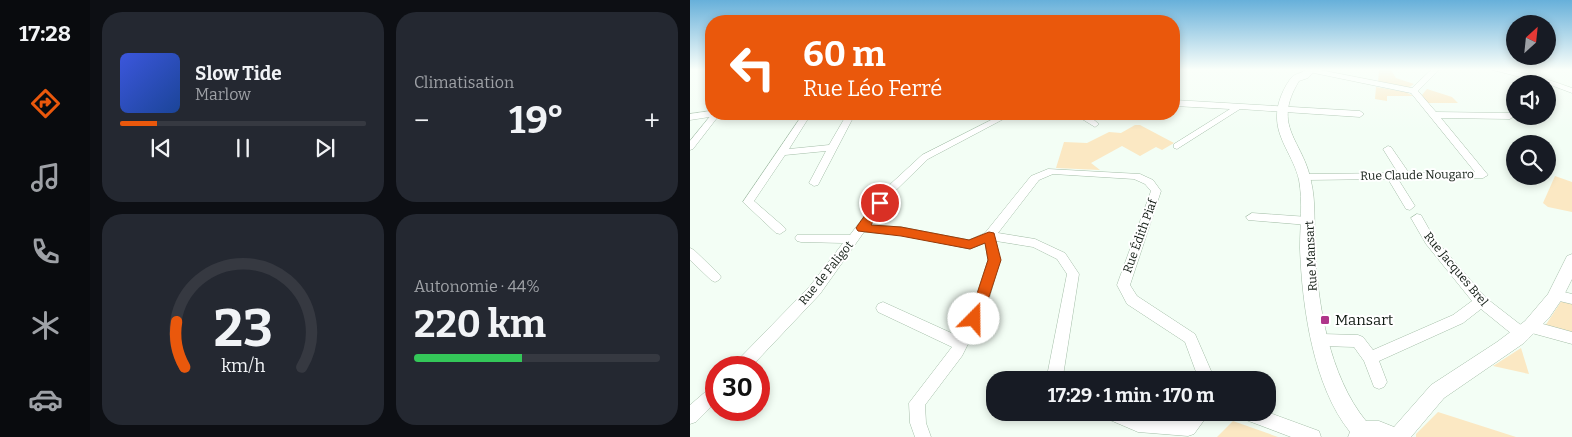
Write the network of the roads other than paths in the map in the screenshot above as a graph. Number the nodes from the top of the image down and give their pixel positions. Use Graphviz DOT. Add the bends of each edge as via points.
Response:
graph roads {
  1 [pos="1290,90"];
  2 [pos="1411,90"];
  3 [pos="1414,91"];
  4 [pos="1180,103"];
  5 [pos="1237,108"];
  6 [pos="1284,110"];
  7 [pos="1360,114"];
  8 [pos="705,115"];
  9 [pos="1434,115"];
  10 [pos="1506,116"];
  11 [pos="690,118"];
  12 [pos="711,120"];
  13 [pos="803,120"];
  14 [pos="848,120"];
  15 [pos="997,120"];
  16 [pos="1089,120"];
  17 [pos="1095,124"];
  18 [pos="1177,146"];
  19 [pos="690,147"];
  20 [pos="832,148"];
  21 [pos="1388,149"];
  22 [pos="782,152"];
  23 [pos="1405,175"];
  24 [pos="1391,176"];
  25 [pos="1305,177"];
  26 [pos="814,183"];
  27 [pos="1410,206"];
  28 [pos="1252,217"];
  29 [pos="1416,218"];
  30 [pos="1308,221"];
  31 [pos="862,228"];
  32 [pos="780,230"];
  33 [pos="989,236"];
  34 [pos="801,238"];
  35 [pos="854,239"];
  36 [pos="690,253"];
  37 [pos="1572,260"];
  38 [pos="715,277"];
  39 [pos="1564,297"];
  40 [pos="1481,302"];
  41 [pos="883,308"];
  42 [pos="1528,331"];
  43 [pos="1572,338"];
  44 [pos="1322,340"];
  45 [pos="961,344"];
  46 [pos="752,356"];
  47 [pos="1370,358"];
  48 [pos="1056,371"];
  49 [pos="1203,371"];
  50 [pos="1379,382"];
  51 [pos="705,402"];
  52 [pos="690,416"];
  53 [pos="1131,421"];
  54 [pos="1194,421"];
  55 [pos="1269,421"];
  56 [pos="1360,434"];
  57 [pos="923,437"];
  58 [pos="1313,437"];
  59 [pos="1392,437"];
  60 [pos="1398,437"];
  1 -- 6 [label="street, Rue Mansart"];
  2 -- 3 [label="street"];
  3 -- 9 [label="street, Rue Claude Nougaro"];
  4 -- 5 [label="street"];
  5 -- 6 [label="street"];
  5 -- 18 [label="street"];
  6 -- 7 [label="street"];
  6 -- 25 [label="street, Rue Mansart" via="1282,115 1287,137"];
  8 -- 11 [label="street"];
  9 -- 10 [label="street"];
  9 -- 23 [label="street, Rue Claude Nougaro" via="1483,174"];
  12 -- 19 [label="street"];
  13 -- 22 [label="street"];
  14 -- 20 [label="street"];
  15 -- 31 [label="street, Rue de Faligot" via="925,157 888,192"];
  16 -- 17 [label="street"];
  20 -- 22 [label="street"];
  20 -- 26 [label="street"];
  21 -- 23 [label="street"];
  22 -- 32 [label="street" via="748,202"];
  23 -- 24 [label="street, Rue Claude Nougaro"];
  24 -- 25 [label="street, Rue Claude Nougaro"];
  24 -- 27 [label="street"];
  25 -- 30 [label="street, Rue Mansart"];
  28 -- 30 [label="street"];
  29 -- 40 [label="street, Rue Jacques Brel" via="1430,241"];
  30 -- 44 [label="street, Rue Mansart" via="1314,309"];
  31 -- 33 [label="street" via="970,245"];
  31 -- 35 [label="street, Rue de Faligot"];
  33 -- 45 [label="street" via="994,260 980,306"];
  33 -- 48 [label="street" via="1044,248 1061,256 1073,274"];
  33 -- 49 [label="street, Rue Édith Piaf" via="1035,178 1052,171 1136,176 1149,182 1156,191 1123,285 1132,300 1190,338"];
  34 -- 35 [label="street"];
  35 -- 46 [label="street, Rue de Faligot" via="815,290"];
  36 -- 38 [label="street"];
  37 -- 39 [label="street"];
  39 -- 42 [label="street"];
  40 -- 42 [label="street, Rue Jacques Brel"];
  40 -- 47 [label="street" via="1458,319"];
  41 -- 45 [label="street"];
  42 -- 43 [label="street"];
  42 -- 60 [label="street" via="1443,386"];
  44 -- 47 [label="street" via="1358,341"];
  44 -- 56 [label="street, Rue Mansart" via="1330,374 1345,410"];
  45 -- 57 [label="street" via="917,403"];
  47 -- 50 [label="street"];
  51 -- 52 [label="street"];
  53 -- 54 [label="street" via="1188,428"];
  55 -- 58 [label="street"];
  56 -- 59 [label="street" via="1374,430"];
}
